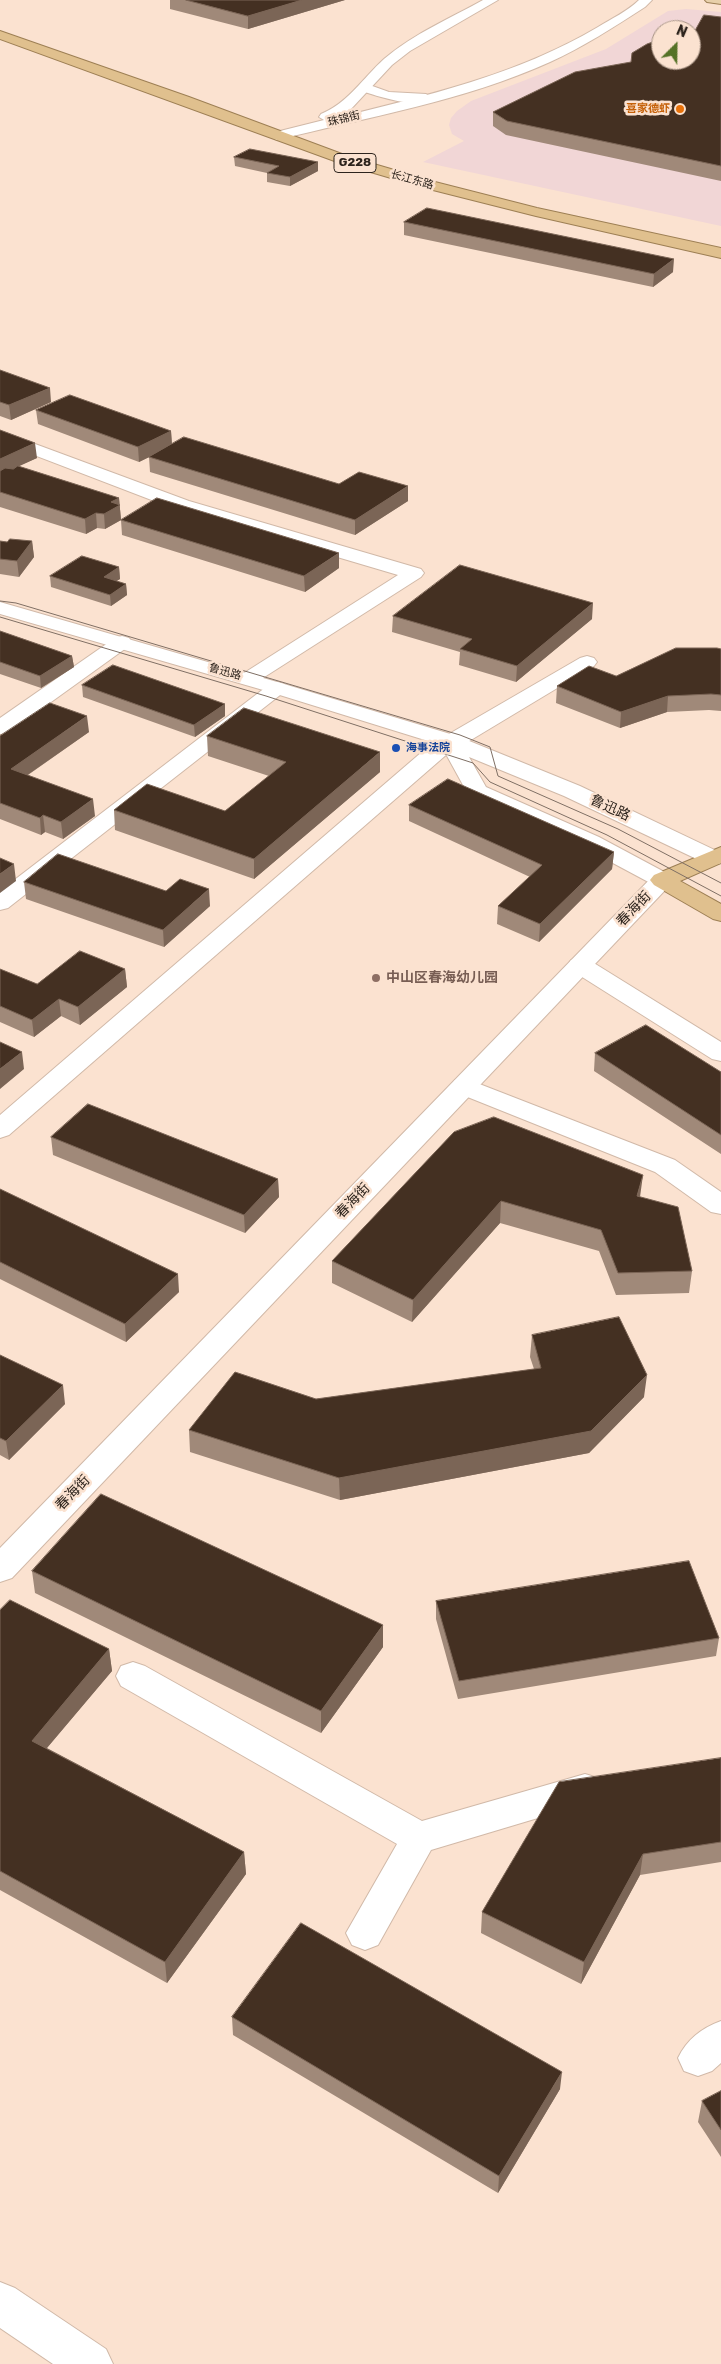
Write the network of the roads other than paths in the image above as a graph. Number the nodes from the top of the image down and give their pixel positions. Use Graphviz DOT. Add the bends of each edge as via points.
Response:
graph roads {
  1 [pos="492,0"];
  2 [pos="646,0"];
  3 [pos="711,0"];
  4 [pos="721,1"];
  5 [pos="0,27"];
  6 [pos="0,35"];
  7 [pos="364,87"];
  8 [pos="426,98"];
  9 [pos="285,132"];
  10 [pos="721,245"];
  11 [pos="721,253"];
  12 [pos="0,436"];
  13 [pos="1,609"];
  14 [pos="122,642"];
  15 [pos="587,662"];
  16 [pos="248,679"];
  17 [pos="277,688"];
  18 [pos="0,728"];
  19 [pos="449,741"];
  20 [pos="718,858"];
  21 [pos="662,880"];
  22 [pos="0,902"];
  23 [pos="721,914"];
  24 [pos="580,965"];
  25 [pos="721,1053"];
  26 [pos="464,1086"];
  27 [pos="0,1129"];
  28 [pos="721,1205"];
  29 [pos="0,1569"];
  30 [pos="133,1676"];
  31 [pos="618,1779"];
  32 [pos="419,1838"];
  33 [pos="365,1933"];
  34 [pos="0,2303"];
  35 [pos="91,2364"];
  1 -- 7 [label="street, 珠锦街" via="406,48"];
  2 -- 8 [label="street, 珠锦街" via="546,59 505,75"];
  3 -- 4 [label="main road"];
  5 -- 9 [label="highway, 长江东路 / G228" via="199,96"];
  6 -- 9 [label="highway, 长江东路 / G228"];
  7 -- 8 [label="street" via="387,96"];
  7 -- 9 [label="street, 珠锦街" via="340,111"];
  8 -- 9 [label="street, 珠锦街"];
  9 -- 10 [label="highway, 长江东路 / G228" via="443,179"];
  9 -- 11 [label="highway, 长江东路 / G228" via="345,160 430,185"];
  12 -- 16 [label="street" via="182,505 414,573"];
  13 -- 14 [label="street, 鲁迅路"];
  14 -- 16 [label="street, 鲁迅路"];
  14 -- 18 [label="street"];
  15 -- 19 [label="street"];
  16 -- 17 [label="street, 鲁迅路"];
  17 -- 19 [label="street, 鲁迅路"];
  17 -- 22 [label="street"];
  19 -- 20 [label="street, 鲁迅路" via="572,791"];
  19 -- 21 [label="street" via="477,791 591,842"];
  19 -- 27 [label="street"];
  20 -- 21 [label="highway, 春海街"];
  21 -- 23 [label="highway"];
  21 -- 24 [label="street, 春海街"];
  24 -- 25 [label="street"];
  24 -- 26 [label="street, 春海街"];
  26 -- 28 [label="street" via="665,1166"];
  26 -- 29 [label="street, 春海街"];
  30 -- 32 [label="street"];
  31 -- 32 [label="street"];
  32 -- 33 [label="street"];
  34 -- 35 [label="street"];
}
